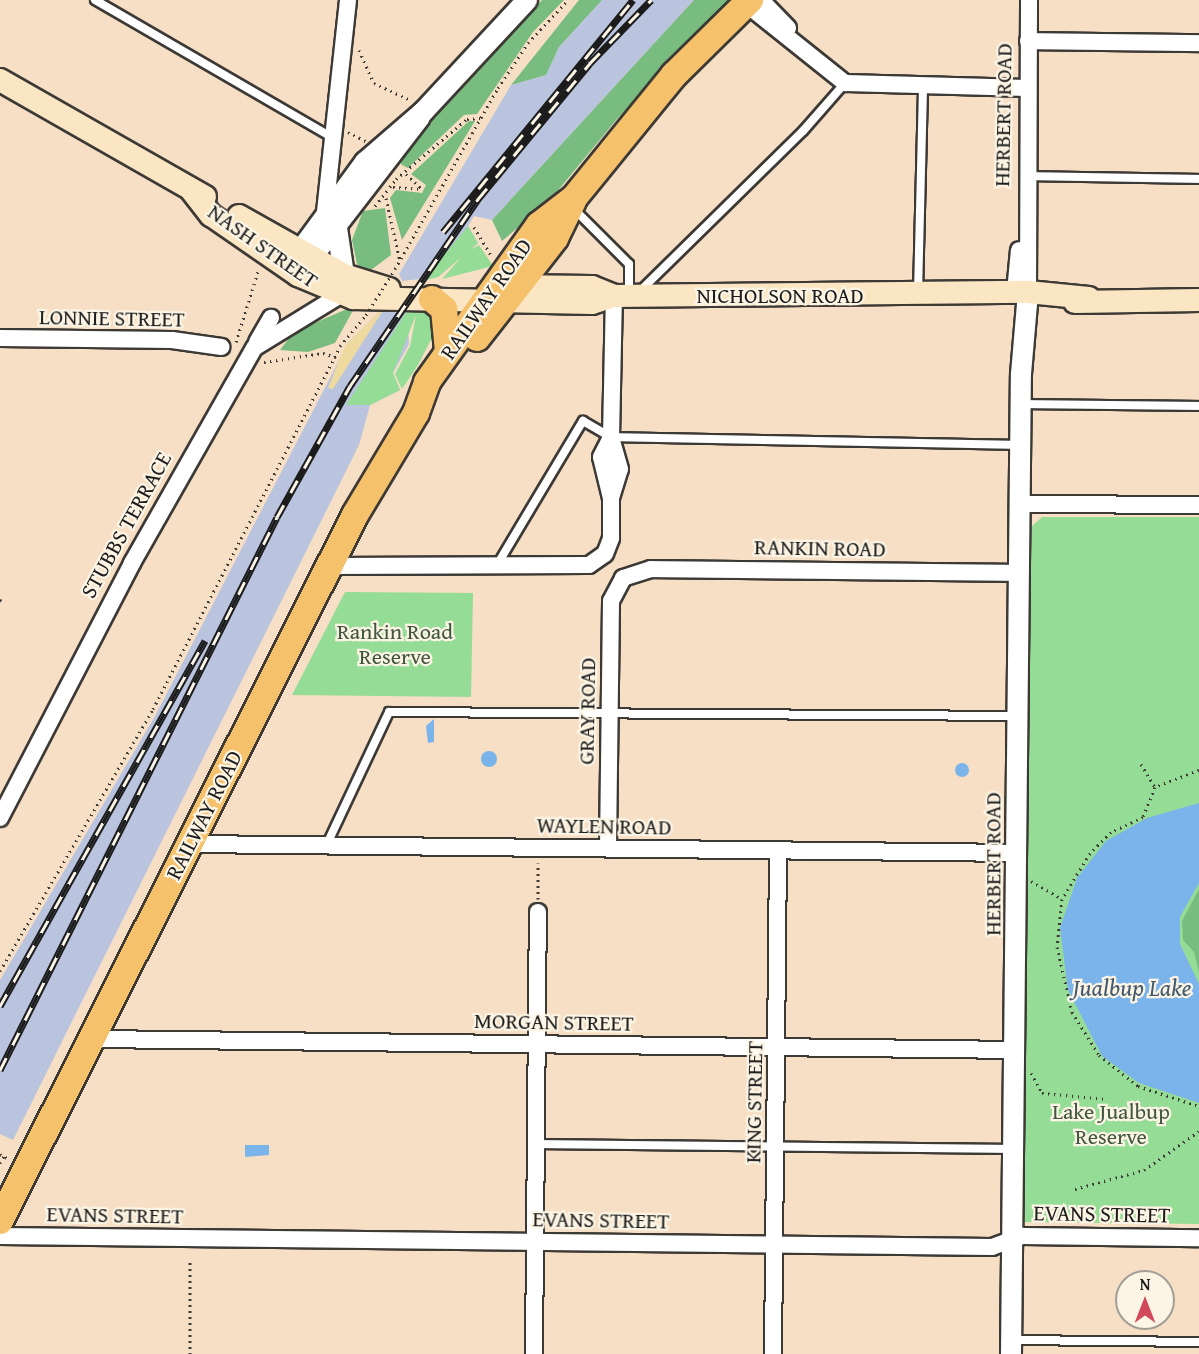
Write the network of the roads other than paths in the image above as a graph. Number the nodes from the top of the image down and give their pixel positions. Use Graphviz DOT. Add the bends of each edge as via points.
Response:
graph roads {
  1 [pos="95,0"];
  2 [pos="528,0"];
  3 [pos="1029,0"];
  4 [pos="752,1"];
  5 [pos="344,2"];
  6 [pos="1028,41"];
  7 [pos="1199,43"];
  8 [pos="0,80"];
  9 [pos="845,83"];
  10 [pos="923,86"];
  11 [pos="1028,88"];
  12 [pos="416,105"];
  13 [pos="335,133"];
  14 [pos="1026,176"];
  15 [pos="1199,179"];
  16 [pos="572,202"];
  17 [pos="325,212"];
  18 [pos="337,228"];
  19 [pos="299,263"];
  20 [pos="342,285"];
  21 [pos="497,288"];
  22 [pos="626,296"];
  23 [pos="918,296"];
  24 [pos="1022,298"];
  25 [pos="432,299"];
  26 [pos="1199,300"];
  27 [pos="271,318"];
  28 [pos="0,338"];
  29 [pos="229,345"];
  30 [pos="448,351"];
  31 [pos="250,355"];
  32 [pos="1020,404"];
  33 [pos="1199,406"];
  34 [pos="416,413"];
  35 [pos="611,437"];
  36 [pos="1020,445"];
  37 [pos="1020,504"];
  38 [pos="1199,505"];
  39 [pos="329,566"];
  40 [pos="495,568"];
  41 [pos="1019,573"];
  42 [pos="623,578"];
  43 [pos="609,712"];
  44 [pos="1018,716"];
  45 [pos="0,818"];
  46 [pos="190,844"];
  47 [pos="326,846"];
  48 [pos="609,848"];
  49 [pos="778,850"];
  50 [pos="1017,853"];
  51 [pos="538,912"];
  52 [pos="93,1039"];
  53 [pos="537,1045"];
  54 [pos="777,1048"];
  55 [pos="1016,1050"];
  56 [pos="536,1144"];
  57 [pos="776,1147"];
  58 [pos="1015,1149"];
  59 [pos="0,1221"];
  60 [pos="0,1236"];
  61 [pos="1199,1238"];
  62 [pos="1013,1241"];
  63 [pos="535,1242"];
  64 [pos="774,1245"];
  65 [pos="1199,1342"];
  66 [pos="1011,1347"];
  67 [pos="534,1354"];
  68 [pos="773,1354"];
  1 -- 13 [label="lane"];
  2 -- 12 [label="street"];
  3 -- 6 [label="street, HERBERT ROAD"];
  4 -- 9 [label="street"];
  4 -- 16 [label="main road, RAILWAY ROAD" via="674,75"];
  5 -- 13 [label="street"];
  6 -- 7 [label="street"];
  6 -- 11 [label="street, HERBERT ROAD"];
  8 -- 19 [label="main road, NASH STREET" via="192,192"];
  9 -- 10 [label="street"];
  9 -- 22 [label="lane" via="803,131"];
  10 -- 11 [label="street"];
  10 -- 23 [label="lane"];
  11 -- 14 [label="street, HERBERT ROAD"];
  12 -- 17 [label="street"];
  12 -- 18 [label="street"];
  13 -- 17 [label="street"];
  14 -- 15 [label="lane"];
  14 -- 24 [label="street, HERBERT ROAD"];
  16 -- 21 [label="main road, RAILWAY ROAD" via="539,225"];
  16 -- 22 [label="lane" via="629,264"];
  17 -- 19 [label="street"];
  18 -- 19 [label="street"];
  18 -- 20 [label="street"];
  19 -- 20 [label="main road, NASH STREET"];
  20 -- 21 [label="main road, NASH STREET" via="390,289"];
  20 -- 25 [label="main road, NASH STREET"];
  20 -- 31 [label="street, STUBBS TERRACE"];
  21 -- 22 [label="main road, NICHOLSON ROAD" via="592,303"];
  21 -- 25 [label="main road, NASH STREET"];
  21 -- 30 [label="main road, RAILWAY ROAD"];
  21 -- 34 [label="main road, RAILWAY ROAD" via="442,388"];
  22 -- 23 [label="main road, NICHOLSON ROAD"];
  22 -- 35 [label="street"];
  23 -- 24 [label="main road, NICHOLSON ROAD"];
  24 -- 26 [label="main road, NICHOLSON ROAD"];
  24 -- 32 [label="street, HERBERT ROAD"];
  25 -- 30 [label="main road" via="444,309"];
  27 -- 31 [label="street"];
  28 -- 29 [label="street, LONNIE STREET" via="172,340"];
  30 -- 34 [label="main road, RAILWAY ROAD" via="427,382"];
  31 -- 45 [label="street, STUBBS TERRACE" via="122,580"];
  32 -- 33 [label="lane"];
  32 -- 36 [label="street, HERBERT ROAD"];
  34 -- 39 [label="main road, RAILWAY ROAD"];
  35 -- 36 [label="lane"];
  35 -- 40 [label="lane" via="583,421"];
  35 -- 40 [label="street" via="601,457 611,498 605,554 575,568"];
  36 -- 37 [label="street, HERBERT ROAD"];
  37 -- 38 [label="street"];
  37 -- 41 [label="street, HERBERT ROAD"];
  39 -- 40 [label="street"];
  39 -- 46 [label="main road, RAILWAY ROAD"];
  41 -- 42 [label="street, RANKIN ROAD" via="651,569"];
  41 -- 44 [label="street, HERBERT ROAD"];
  42 -- 43 [label="street, GRAY ROAD" via="611,601"];
  43 -- 44 [label="lane"];
  43 -- 47 [label="lane" via="389,712"];
  43 -- 48 [label="street, GRAY ROAD"];
  44 -- 50 [label="street, HERBERT ROAD"];
  46 -- 47 [label="street, WAYLEN ROAD"];
  46 -- 52 [label="main road, RAILWAY ROAD"];
  47 -- 48 [label="street, WAYLEN ROAD"];
  48 -- 49 [label="street, WAYLEN ROAD"];
  49 -- 50 [label="street, WAYLEN ROAD"];
  49 -- 54 [label="street, KING STREET"];
  50 -- 55 [label="street, HERBERT ROAD"];
  51 -- 53 [label="street"];
  52 -- 53 [label="street, MORGAN STREET"];
  52 -- 59 [label="main road, RAILWAY ROAD"];
  53 -- 54 [label="street, MORGAN STREET"];
  53 -- 56 [label="street"];
  54 -- 55 [label="street, MORGAN STREET"];
  54 -- 57 [label="street, KING STREET"];
  55 -- 58 [label="street, HERBERT ROAD"];
  56 -- 57 [label="lane"];
  56 -- 63 [label="street"];
  57 -- 58 [label="lane"];
  57 -- 64 [label="street, KING STREET"];
  58 -- 62 [label="street, HERBERT ROAD"];
  60 -- 63 [label="street, EVANS STREET"];
  61 -- 62 [label="street, EVANS STREET" via="1023,1236"];
  62 -- 64 [label="street, EVANS STREET" via="1002,1247"];
  62 -- 66 [label="street, HERBERT ROAD"];
  63 -- 64 [label="street, EVANS STREET"];
  63 -- 67 [label="street"];
  64 -- 68 [label="street, KING STREET"];
  65 -- 66 [label="lane"];
}
